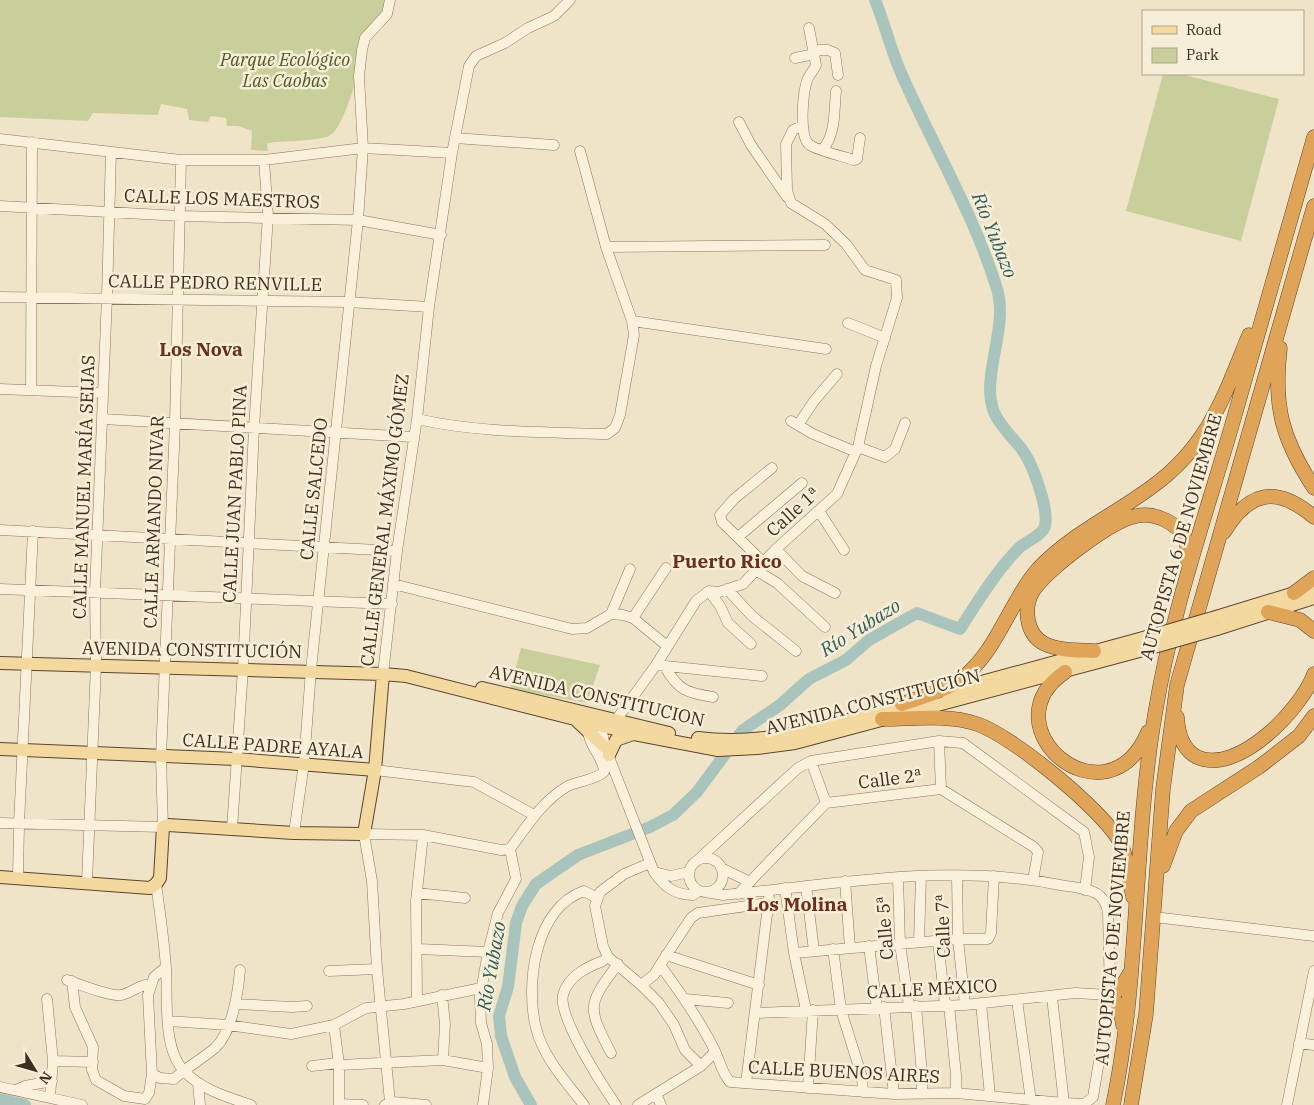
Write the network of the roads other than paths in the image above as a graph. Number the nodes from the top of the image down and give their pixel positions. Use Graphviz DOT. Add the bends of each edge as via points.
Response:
graph roads {
  1 [pos="390,0"];
  2 [pos="570,0"];
  3 [pos="809,28"];
  4 [pos="814,52"];
  5 [pos="795,58"];
  6 [pos="838,75"];
  7 [pos="836,91"];
  8 [pos="739,122"];
  9 [pos="802,126"];
  10 [pos="1314,137"];
  11 [pos="455,138"];
  12 [pos="860,138"];
  13 [pos="0,140"];
  14 [pos="32,142"];
  15 [pos="554,145"];
  16 [pos="363,148"];
  17 [pos="823,149"];
  18 [pos="580,151"];
  19 [pos="111,152"];
  20 [pos="452,153"];
  21 [pos="181,160"];
  22 [pos="264,160"];
  23 [pos="791,203"];
  24 [pos="0,206"];
  25 [pos="1314,206"];
  26 [pos="32,207"];
  27 [pos="110,212"];
  28 [pos="180,216"];
  29 [pos="268,216"];
  30 [pos="358,220"];
  31 [pos="1314,227"];
  32 [pos="441,235"];
  33 [pos="825,245"];
  34 [pos="606,247"];
  35 [pos="1273,277"];
  36 [pos="0,297"];
  37 [pos="33,297"];
  38 [pos="108,297"];
  39 [pos="178,299"];
  40 [pos="264,302"];
  41 [pos="348,302"];
  42 [pos="429,308"];
  43 [pos="632,321"];
  44 [pos="848,323"];
  45 [pos="885,338"];
  46 [pos="826,349"];
  47 [pos="837,374"];
  48 [pos="0,389"];
  49 [pos="31,390"];
  50 [pos="103,393"];
  51 [pos="103,419"];
  52 [pos="417,419"];
  53 [pos="175,423"];
  54 [pos="905,423"];
  55 [pos="254,428"];
  56 [pos="336,431"];
  57 [pos="413,437"];
  58 [pos="857,450"];
  59 [pos="772,468"];
  60 [pos="802,483"];
  61 [pos="1314,488"];
  62 [pos="819,511"];
  63 [pos="1314,517"];
  64 [pos="0,530"];
  65 [pos="33,532"];
  66 [pos="99,535"];
  67 [pos="738,537"];
  68 [pos="170,538"];
  69 [pos="248,542"];
  70 [pos="325,546"];
  71 [pos="1216,546"];
  72 [pos="776,549"];
  73 [pos="844,550"];
  74 [pos="397,551"];
  75 [pos="760,566"];
  76 [pos="666,568"];
  77 [pos="630,569"];
  78 [pos="1188,569"];
  79 [pos="1314,578"];
  80 [pos="393,584"];
  81 [pos="1314,587"];
  82 [pos="0,589"];
  83 [pos="727,589"];
  84 [pos="30,590"];
  85 [pos="709,591"];
  86 [pos="95,592"];
  87 [pos="1294,593"];
  88 [pos="170,594"];
  89 [pos="835,594"];
  90 [pos="1314,598"];
  91 [pos="245,599"];
  92 [pos="319,600"];
  93 [pos="392,604"];
  94 [pos="1268,612"];
  95 [pos="611,614"];
  96 [pos="633,618"];
  97 [pos="1217,623"];
  98 [pos="825,627"];
  99 [pos="1314,631"];
  100 [pos="1145,643"];
  101 [pos="751,644"];
  102 [pos="667,646"];
  103 [pos="796,651"];
  104 [pos="1094,651"];
  105 [pos="0,663"];
  106 [pos="27,664"];
  107 [pos="96,666"];
  108 [pos="660,666"];
  109 [pos="167,668"];
  110 [pos="243,670"];
  111 [pos="311,670"];
  112 [pos="1065,672"];
  113 [pos="383,674"];
  114 [pos="1314,674"];
  115 [pos="406,676"];
  116 [pos="762,676"];
  117 [pos="1177,685"];
  118 [pos="713,697"];
  119 [pos="902,704"];
  120 [pos="1154,715"];
  121 [pos="1314,716"];
  122 [pos="882,719"];
  123 [pos="601,724"];
  124 [pos="634,734"];
  125 [pos="793,739"];
  126 [pos="939,740"];
  127 [pos="720,746"];
  128 [pos="0,749"];
  129 [pos="23,750"];
  130 [pos="91,753"];
  131 [pos="608,753"];
  132 [pos="162,757"];
  133 [pos="236,759"];
  134 [pos="811,760"];
  135 [pos="304,763"];
  136 [pos="375,770"];
  137 [pos="941,789"];
  138 [pos="826,803"];
  139 [pos="534,814"];
  140 [pos="0,823"];
  141 [pos="19,824"];
  142 [pos="88,825"];
  143 [pos="163,827"];
  144 [pos="232,830"];
  145 [pos="294,833"];
  146 [pos="364,834"];
  147 [pos="423,835"];
  148 [pos="510,848"];
  149 [pos="699,859"];
  150 [pos="652,867"];
  151 [pos="721,868"];
  152 [pos="689,872"];
  153 [pos="921,876"];
  154 [pos="957,876"];
  155 [pos="994,876"];
  156 [pos="0,877"];
  157 [pos="898,877"];
  158 [pos="18,878"];
  159 [pos="1033,880"];
  160 [pos="846,881"];
  161 [pos="87,882"];
  162 [pos="750,882"];
  163 [pos="156,884"];
  164 [pos="806,886"];
  165 [pos="785,888"];
  166 [pos="770,889"];
  167 [pos="1085,890"];
  168 [pos="702,891"];
  169 [pos="417,893"];
  170 [pos="1155,893"];
  171 [pos="738,894"];
  172 [pos="464,898"];
  173 [pos="596,898"];
  174 [pos="768,902"];
  175 [pos="1137,915"];
  176 [pos="1154,918"];
  177 [pos="1314,936"];
  178 [pos="958,939"];
  179 [pos="938,940"];
  180 [pos="919,942"];
  181 [pos="900,944"];
  182 [pos="869,946"];
  183 [pos="850,948"];
  184 [pos="418,949"];
  185 [pos="833,949"];
  186 [pos="814,951"];
  187 [pos="488,952"];
  188 [pos="794,953"];
  189 [pos="666,955"];
  190 [pos="603,961"];
  191 [pos="618,964"];
  192 [pos="660,964"];
  193 [pos="166,967"];
  194 [pos="1133,968"];
  195 [pos="377,969"];
  196 [pos="240,970"];
  197 [pos="329,971"];
  198 [pos="1314,971"];
  199 [pos="150,984"];
  200 [pos="1312,984"];
  201 [pos="641,985"];
  202 [pos="759,986"];
  203 [pos="481,988"];
  204 [pos="442,995"];
  205 [pos="1110,995"];
  206 [pos="1052,997"];
  207 [pos="47,999"];
  208 [pos="685,999"];
  209 [pos="417,1000"];
  210 [pos="1017,1000"];
  211 [pos="728,1003"];
  212 [pos="980,1003"];
  213 [pos="235,1004"];
  214 [pos="965,1004"];
  215 [pos="947,1005"];
  216 [pos="307,1006"];
  217 [pos="912,1006"];
  218 [pos="381,1007"];
  219 [pos="880,1007"];
  220 [pos="809,1010"];
  221 [pos="841,1010"];
  222 [pos="755,1013"];
  223 [pos="1309,1019"];
  224 [pos="168,1021"];
  225 [pos="228,1025"];
  226 [pos="334,1025"];
  227 [pos="1125,1038"];
  228 [pos="1299,1043"];
  229 [pos="1314,1045"];
  230 [pos="611,1052"];
  231 [pos="715,1052"];
  232 [pos="443,1060"];
  233 [pos="53,1061"];
  234 [pos="93,1062"];
  235 [pos="387,1063"];
  236 [pos="339,1064"];
  237 [pos="312,1066"];
  238 [pos="701,1066"];
  239 [pos="488,1068"];
  240 [pos="183,1070"];
  241 [pos="152,1074"];
  242 [pos="52,1081"];
  243 [pos="198,1083"];
  244 [pos="746,1083"];
  245 [pos="0,1087"];
  246 [pos="808,1088"];
  247 [pos="17,1090"];
  248 [pos="863,1092"];
  249 [pos="656,1094"];
  250 [pos="894,1094"];
  251 [pos="922,1094"];
  252 [pos="956,1094"];
  253 [pos="50,1096"];
  254 [pos="990,1096"];
  255 [pos="1031,1101"];
  256 [pos="339,1104"];
  257 [pos="387,1104"];
  258 [pos="1064,1104"];
  259 [pos="1134,1104"];
  260 [pos="82,1105"];
  261 [pos="200,1105"];
  262 [pos="251,1105"];
  263 [pos="363,1105"];
  264 [pos="426,1105"];
  265 [pos="483,1105"];
  266 [pos="584,1105"];
  267 [pos="616,1105"];
  268 [pos="638,1105"];
  269 [pos="661,1105"];
  270 [pos="1113,1105"];
  271 [pos="1287,1105"];
  1 -- 16 [label="street, CALLE SALCEDO" via="388,14 365,38 362,50 359,76"];
  2 -- 11 [label="street, CALLE GENERAL MÁXIMO GÓMEZ" via="554,16 476,56 469,66"];
  3 -- 4 [label="street"];
  4 -- 5 [label="street"];
  4 -- 6 [label="street" via="828,50 835,54"];
  4 -- 9 [label="street" via="816,65 808,78"];
  7 -- 17 [label="street" via="832,134"];
  8 -- 23 [label="street"];
  9 -- 17 [label="street" via="807,142"];
  9 -- 23 [label="street" via="793,130 786,144 787,190"];
  10 -- 35 [label="highway, AUTOPISTA 6 DE NOVIEMBRE"];
  11 -- 15 [label="street"];
  11 -- 20 [label="street, CALLE GENERAL MÁXIMO GÓMEZ"];
  12 -- 17 [label="street" via="856,160"];
  13 -- 14 [label="street"];
  14 -- 19 [label="street"];
  14 -- 26 [label="street"];
  16 -- 20 [label="street"];
  16 -- 22 [label="street"];
  16 -- 30 [label="street, CALLE SALCEDO"];
  18 -- 34 [label="street"];
  19 -- 21 [label="street"];
  19 -- 27 [label="street, CALLE MANUEL MARÍA SEIJAS"];
  20 -- 32 [label="street, CALLE GENERAL MÁXIMO GÓMEZ"];
  21 -- 22 [label="street"];
  21 -- 28 [label="street, CALLE ARMANDO NIVAR"];
  22 -- 29 [label="street, CALLE JUAN PABLO PINA"];
  23 -- 45 [label="street, Calle 1ª" via="830,229 865,270 896,280 898,298"];
  24 -- 26 [label="street, CALLE LOS MAESTROS"];
  25 -- 71 [label="highway, AUTOPISTA 6 DE NOVIEMBRE"];
  26 -- 27 [label="street, CALLE LOS MAESTROS"];
  26 -- 37 [label="street"];
  27 -- 28 [label="street, CALLE LOS MAESTROS"];
  27 -- 38 [label="street, CALLE MANUEL MARÍA SEIJAS"];
  28 -- 29 [label="street, CALLE LOS MAESTROS"];
  28 -- 39 [label="street, CALLE ARMANDO NIVAR"];
  29 -- 30 [label="street, CALLE LOS MAESTROS"];
  29 -- 40 [label="street, CALLE JUAN PABLO PINA"];
  30 -- 32 [label="street, CALLE LOS MAESTROS"];
  30 -- 41 [label="street, CALLE SALCEDO"];
  31 -- 61 [label="highway" via="1287,316 1276,380 1289,446"];
  32 -- 42 [label="street, CALLE GENERAL MÁXIMO GÓMEZ"];
  33 -- 34 [label="street"];
  34 -- 43 [label="street"];
  35 -- 78 [label="highway, AUTOPISTA 6 DE NOVIEMBRE"];
  35 -- 119 [label="highway" via="1218,412 1192,451 1155,486 1064,545 1040,568 1021,592 984,656 960,680"];
  36 -- 37 [label="street, CALLE PEDRO RENVILLE"];
  37 -- 38 [label="street, CALLE PEDRO RENVILLE"];
  37 -- 49 [label="street"];
  38 -- 39 [label="street, CALLE PEDRO RENVILLE"];
  38 -- 50 [label="street, CALLE MANUEL MARÍA SEIJAS"];
  39 -- 40 [label="street, CALLE PEDRO RENVILLE"];
  39 -- 53 [label="street, CALLE ARMANDO NIVAR"];
  40 -- 41 [label="street, CALLE PEDRO RENVILLE"];
  40 -- 55 [label="street, CALLE JUAN PABLO PINA"];
  41 -- 42 [label="street, CALLE PEDRO RENVILLE"];
  41 -- 56 [label="street, CALLE SALCEDO"];
  42 -- 52 [label="street, CALLE GENERAL MÁXIMO GÓMEZ"];
  43 -- 46 [label="street"];
  43 -- 52 [label="street" via="634,335 620,415 615,428 607,434 463,428"];
  44 -- 45 [label="street"];
  45 -- 58 [label="street, Calle 1ª"];
  47 -- 58 [label="street" via="795,423"];
  48 -- 49 [label="street"];
  49 -- 50 [label="street"];
  50 -- 51 [label="street, CALLE MANUEL MARÍA SEIJAS"];
  51 -- 53 [label="street"];
  51 -- 66 [label="street, CALLE MANUEL MARÍA SEIJAS"];
  52 -- 57 [label="street, CALLE GENERAL MÁXIMO GÓMEZ"];
  53 -- 55 [label="street"];
  53 -- 68 [label="street, CALLE ARMANDO NIVAR"];
  54 -- 58 [label="street" via="895,449 885,457"];
  55 -- 56 [label="street"];
  55 -- 69 [label="street, CALLE JUAN PABLO PINA"];
  56 -- 57 [label="street"];
  56 -- 70 [label="street, CALLE SALCEDO"];
  57 -- 74 [label="street, CALLE GENERAL MÁXIMO GÓMEZ"];
  58 -- 62 [label="street, Calle 1ª" via="837,494"];
  59 -- 67 [label="street" via="720,515 722,522"];
  60 -- 67 [label="street"];
  62 -- 72 [label="street, Calle 1ª"];
  62 -- 73 [label="street"];
  63 -- 71 [label="highway" via="1287,498 1264,496 1244,506"];
  64 -- 65 [label="street"];
  65 -- 66 [label="street"];
  65 -- 84 [label="street"];
  66 -- 68 [label="street"];
  66 -- 86 [label="street, CALLE MANUEL MARÍA SEIJAS"];
  67 -- 75 [label="street"];
  68 -- 69 [label="street"];
  68 -- 88 [label="street, CALLE ARMANDO NIVAR"];
  69 -- 70 [label="street"];
  69 -- 91 [label="street, CALLE JUAN PABLO PINA"];
  70 -- 74 [label="street"];
  70 -- 92 [label="street, CALLE SALCEDO"];
  71 -- 117 [label="highway, AUTOPISTA 6 DE NOVIEMBRE"];
  72 -- 75 [label="street, Calle 1ª"];
  72 -- 89 [label="street" via="802,576"];
  74 -- 80 [label="street, CALLE GENERAL MÁXIMO GÓMEZ"];
  75 -- 83 [label="street, Calle 1ª" via="742,584"];
  75 -- 98 [label="street"];
  76 -- 96 [label="street"];
  77 -- 95 [label="street"];
  78 -- 104 [label="highway" via="1182,534 1165,520 1145,515 1114,525 1050,570 1032,592 1028,603 1031,629 1043,644 1054,648"];
  78 -- 120 [label="highway, AUTOPISTA 6 DE NOVIEMBRE"];
  79 -- 87 [label="highway"];
  80 -- 93 [label="street, CALLE GENERAL MÁXIMO GÓMEZ"];
  80 -- 95 [label="street" via="572,629 587,628"];
  81 -- 87 [label="main road"];
  82 -- 84 [label="street"];
  83 -- 85 [label="street, Calle 1ª"];
  83 -- 103 [label="street" via="752,616"];
  84 -- 86 [label="street"];
  84 -- 106 [label="street"];
  85 -- 101 [label="street" via="728,624"];
  85 -- 102 [label="street" via="696,601"];
  86 -- 88 [label="street"];
  86 -- 107 [label="street, CALLE MANUEL MARÍA SEIJAS"];
  87 -- 97 [label="main road"];
  88 -- 91 [label="street"];
  88 -- 109 [label="street, CALLE ARMANDO NIVAR"];
  90 -- 94 [label="main road"];
  91 -- 92 [label="street"];
  91 -- 110 [label="street, CALLE JUAN PABLO PINA"];
  92 -- 93 [label="street"];
  92 -- 111 [label="street, CALLE SALCEDO"];
  93 -- 113 [label="street, CALLE GENERAL MÁXIMO GÓMEZ"];
  94 -- 97 [label="main road"];
  94 -- 99 [label="highway" via="1300,620"];
  95 -- 96 [label="street"];
  96 -- 102 [label="street"];
  97 -- 100 [label="main road, AVENIDA CONSTITUCION, bridge"];
  100 -- 104 [label="main road, AVENIDA CONSTITUCION"];
  100 -- 112 [label="main road, AVENIDA CONSTITUCIÓN"];
  102 -- 108 [label="street"];
  104 -- 119 [label="main road, AVENIDA CONSTITUCION"];
  105 -- 106 [label="main road, AVENIDA CONSTITUCIÓN"];
  106 -- 107 [label="main road, AVENIDA CONSTITUCIÓN"];
  106 -- 129 [label="street"];
  107 -- 109 [label="main road, AVENIDA CONSTITUCIÓN"];
  107 -- 130 [label="street, CALLE MANUEL MARÍA SEIJAS"];
  108 -- 116 [label="street"];
  108 -- 118 [label="street" via="679,687"];
  108 -- 123 [label="street"];
  109 -- 110 [label="main road, AVENIDA CONSTITUCIÓN"];
  109 -- 132 [label="street, CALLE ARMANDO NIVAR"];
  110 -- 111 [label="main road, AVENIDA CONSTITUCIÓN"];
  110 -- 133 [label="street, CALLE JUAN PABLO PINA"];
  111 -- 113 [label="main road, AVENIDA CONSTITUCIÓN"];
  111 -- 135 [label="street, CALLE SALCEDO"];
  112 -- 120 [label="highway" via="1048,686 1038,709 1042,736 1047,745 1072,768 1101,772 1127,763 1140,750"];
  112 -- 122 [label="main road, AVENIDA CONSTITUCIÓN"];
  113 -- 115 [label="main road, AVENIDA CONSTITUCIÓN"];
  113 -- 136 [label="main road, CALLE GENERAL MÁXIMO GÓMEZ"];
  114 -- 117 [label="highway" via="1302,698 1263,737 1236,755 1214,761 1203,759 1185,747 1178,722"];
  115 -- 123 [label="main road"];
  115 -- 123 [label="main road, AVENIDA CONSTITUCION" via="413,674 433,678"];
  117 -- 170 [label="highway, AUTOPISTA 6 DE NOVIEMBRE" via="1163,789"];
  119 -- 125 [label="main road, AVENIDA CONSTITUCION"];
  120 -- 175 [label="highway, AUTOPISTA 6 DE NOVIEMBRE"];
  121 -- 170 [label="highway" via="1299,736 1259,767 1191,811 1176,831 1166,853"];
  122 -- 125 [label="main road, AVENIDA CONSTITUCIÓN"];
  122 -- 175 [label="highway" via="942,718 976,724 1005,738 1098,813 1120,843"];
  123 -- 124 [label="main road"];
  123 -- 127 [label="main road, AVENIDA CONSTITUCION"];
  123 -- 131 [label="main road"];
  123 -- 139 [label="street" via="589,739 604,772 557,793"];
  124 -- 127 [label="main road"];
  124 -- 131 [label="main road" via="616,740"];
  125 -- 127 [label="main road, AVENIDA CONSTITUCION"];
  126 -- 134 [label="street"];
  126 -- 137 [label="street"];
  126 -- 167 [label="street" via="963,743 1084,832 1089,857"];
  128 -- 129 [label="main road, CALLE PADRE AYALA"];
  129 -- 130 [label="main road, CALLE PADRE AYALA"];
  129 -- 141 [label="street"];
  130 -- 132 [label="main road, CALLE PADRE AYALA"];
  130 -- 142 [label="street, CALLE MANUEL MARÍA SEIJAS"];
  131 -- 150 [label="street"];
  132 -- 133 [label="main road, CALLE PADRE AYALA"];
  132 -- 143 [label="street, CALLE ARMANDO NIVAR"];
  133 -- 135 [label="main road, CALLE PADRE AYALA"];
  133 -- 144 [label="street, CALLE JUAN PABLO PINA"];
  134 -- 138 [label="street"];
  134 -- 149 [label="street" via="798,768"];
  135 -- 136 [label="main road, CALLE PADRE AYALA"];
  135 -- 145 [label="street, CALLE SALCEDO"];
  136 -- 139 [label="street, CALLE PADRE AYALA" via="474,782"];
  136 -- 146 [label="main road, CALLE GENERAL MÁXIMO GÓMEZ"];
  137 -- 138 [label="street, Calle 2ª"];
  137 -- 159 [label="street, Calle 2ª" via="1034,847 1038,852"];
  138 -- 162 [label="street"];
  139 -- 148 [label="street"];
  140 -- 141 [label="street"];
  141 -- 142 [label="street"];
  141 -- 158 [label="street"];
  142 -- 143 [label="street"];
  142 -- 161 [label="street, CALLE MANUEL MARÍA SEIJAS"];
  143 -- 144 [label="main road"];
  143 -- 163 [label="main road, CALLE ARMANDO NIVAR" via="160,878"];
  144 -- 145 [label="main road"];
  145 -- 146 [label="main road"];
  146 -- 147 [label="street"];
  146 -- 195 [label="street, CALLE GENERAL MÁXIMO GÓMEZ" via="372,881"];
  147 -- 148 [label="street" via="501,850"];
  147 -- 169 [label="street"];
  148 -- 187 [label="street" via="516,880 498,913"];
  149 -- 151 [label="street" via="712,859"];
  149 -- 152 [label="street"];
  150 -- 152 [label="street" via="670,876"];
  150 -- 168 [label="street" via="662,885 676,893 693,895"];
  150 -- 173 [label="street" via="624,874"];
  151 -- 162 [label="street"];
  151 -- 168 [label="street" via="722,881 718,887"];
  152 -- 168 [label="street" via="689,880"];
  153 -- 154 [label="street"];
  153 -- 157 [label="street"];
  153 -- 180 [label="street"];
  154 -- 155 [label="street"];
  154 -- 178 [label="street, Calle 7ª"];
  155 -- 159 [label="street"];
  155 -- 178 [label="street" via="988,939"];
  156 -- 158 [label="main road"];
  157 -- 160 [label="street"];
  157 -- 181 [label="street, Calle 5ª"];
  158 -- 161 [label="main road"];
  159 -- 167 [label="street"];
  160 -- 164 [label="street"];
  160 -- 183 [label="street"];
  161 -- 163 [label="main road" via="143,889"];
  162 -- 171 [label="street"];
  163 -- 193 [label="street"];
  164 -- 165 [label="street"];
  164 -- 186 [label="street"];
  165 -- 166 [label="street"];
  165 -- 188 [label="street"];
  166 -- 171 [label="street"];
  166 -- 174 [label="street"];
  167 -- 205 [label="street, CALLE BUENOS AIRES" via="1099,895 1106,903 1110,925"];
  168 -- 171 [label="street"];
  169 -- 172 [label="street"];
  169 -- 184 [label="street"];
  170 -- 176 [label="highway, AUTOPISTA 6 DE NOVIEMBRE"];
  173 -- 191 [label="street" via="603,946 608,957"];
  173 -- 266 [label="street" via="584,891 564,902 544,929 533,972 536,1028 552,1062"];
  174 -- 189 [label="street" via="698,913 691,918"];
  174 -- 202 [label="street"];
  175 -- 194 [label="highway, AUTOPISTA 6 DE NOVIEMBRE"];
  176 -- 177 [label="street"];
  176 -- 259 [label="highway, AUTOPISTA 6 DE NOVIEMBRE"];
  178 -- 179 [label="street"];
  178 -- 214 [label="street, Calle 7ª"];
  179 -- 180 [label="street"];
  179 -- 215 [label="street"];
  180 -- 181 [label="street"];
  181 -- 182 [label="street"];
  181 -- 217 [label="street, Calle 5ª"];
  182 -- 183 [label="street"];
  182 -- 219 [label="street"];
  183 -- 185 [label="street"];
  184 -- 187 [label="street"];
  184 -- 209 [label="street"];
  185 -- 186 [label="street"];
  185 -- 221 [label="street"];
  186 -- 188 [label="street"];
  187 -- 203 [label="street"];
  188 -- 220 [label="street"];
  189 -- 192 [label="street"];
  189 -- 202 [label="street"];
  190 -- 267 [label="street" via="585,968 563,995 565,1015"];
  191 -- 201 [label="street"];
  191 -- 230 [label="street" via="592,1006 594,1018"];
  192 -- 201 [label="street" via="654,975"];
  192 -- 208 [label="street, CALLE BUENOS AIRES"];
  193 -- 199 [label="street"];
  193 -- 224 [label="street"];
  194 -- 205 [label="highway" via="1121,988"];
  194 -- 227 [label="highway, AUTOPISTA 6 DE NOVIEMBRE"];
  195 -- 197 [label="street"];
  195 -- 218 [label="street, CALLE GENERAL MÁXIMO GÓMEZ"];
  196 -- 213 [label="street"];
  198 -- 200 [label="street"];
  199 -- 234 [label="street" via="140,985 121,995 70,981 75,1006 93,1047"];
  199 -- 241 [label="street"];
  200 -- 223 [label="street"];
  201 -- 238 [label="street" via="659,1003 685,1050"];
  202 -- 222 [label="street"];
  203 -- 204 [label="street"];
  203 -- 239 [label="street" via="481,1023 487,1044"];
  204 -- 209 [label="street"];
  204 -- 232 [label="street" via="445,1024"];
  205 -- 206 [label="street, CALLE MÉXICO" via="1075,993"];
  205 -- 227 [label="highway" via="1120,1007"];
  205 -- 258 [label="street, CALLE BUENOS AIRES" via="1093,1097 1084,1104"];
  206 -- 210 [label="street, CALLE MÉXICO"];
  206 -- 258 [label="street"];
  207 -- 233 [label="street"];
  208 -- 211 [label="street"];
  208 -- 231 [label="street, CALLE BUENOS AIRES"];
  209 -- 218 [label="street"];
  210 -- 212 [label="street, CALLE MÉXICO"];
  210 -- 255 [label="street"];
  212 -- 214 [label="street, CALLE MÉXICO"];
  212 -- 254 [label="street"];
  213 -- 216 [label="street"];
  213 -- 225 [label="street"];
  214 -- 215 [label="street, CALLE MÉXICO"];
  215 -- 217 [label="street, CALLE MÉXICO"];
  215 -- 252 [label="street"];
  217 -- 219 [label="street, CALLE MÉXICO"];
  217 -- 251 [label="street, Calle 5ª"];
  218 -- 226 [label="street" via="366,1008"];
  218 -- 235 [label="street, CALLE GENERAL MÁXIMO GÓMEZ"];
  219 -- 221 [label="street, CALLE MÉXICO"];
  219 -- 250 [label="street"];
  220 -- 221 [label="street, CALLE MÉXICO"];
  220 -- 222 [label="street, CALLE MÉXICO"];
  220 -- 246 [label="street"];
  221 -- 248 [label="street" via="862,1077"];
  222 -- 244 [label="street"];
  223 -- 228 [label="street"];
  224 -- 225 [label="street"];
  224 -- 240 [label="street" via="172,1050"];
  225 -- 226 [label="street" via="291,1034"];
  225 -- 240 [label="street" via="217,1046"];
  226 -- 236 [label="street"];
  227 -- 270 [label="highway, AUTOPISTA 6 DE NOVIEMBRE"];
  228 -- 229 [label="street"];
  228 -- 271 [label="street"];
  231 -- 238 [label="street"];
  231 -- 244 [label="street, CALLE BUENOS AIRES" via="724,1076 730,1082"];
  232 -- 235 [label="street"];
  232 -- 239 [label="street"];
  233 -- 234 [label="street"];
  233 -- 242 [label="street"];
  234 -- 241 [label="street" via="96,1080 124,1096 145,1099"];
  235 -- 236 [label="street"];
  235 -- 257 [label="street, CALLE GENERAL MÁXIMO GÓMEZ"];
  236 -- 237 [label="street"];
  236 -- 256 [label="street"];
  238 -- 249 [label="street"];
  239 -- 265 [label="street"];
  240 -- 241 [label="street" via="174,1079"];
  240 -- 243 [label="street"];
  242 -- 247 [label="street"];
  242 -- 253 [label="street"];
  243 -- 261 [label="street"];
  243 -- 262 [label="street"];
  244 -- 246 [label="street, CALLE BUENOS AIRES"];
  245 -- 247 [label="street"];
  246 -- 248 [label="street, CALLE BUENOS AIRES"];
  247 -- 253 [label="street"];
  248 -- 250 [label="street, CALLE BUENOS AIRES"];
  249 -- 268 [label="street"];
  249 -- 269 [label="street"];
  250 -- 251 [label="street, CALLE BUENOS AIRES"];
  251 -- 252 [label="street, CALLE BUENOS AIRES"];
  252 -- 254 [label="street, CALLE BUENOS AIRES"];
  253 -- 260 [label="street"];
  254 -- 255 [label="street, CALLE BUENOS AIRES"];
  255 -- 258 [label="street, CALLE BUENOS AIRES"];
  256 -- 263 [label="street"];
  257 -- 264 [label="street"];
}
